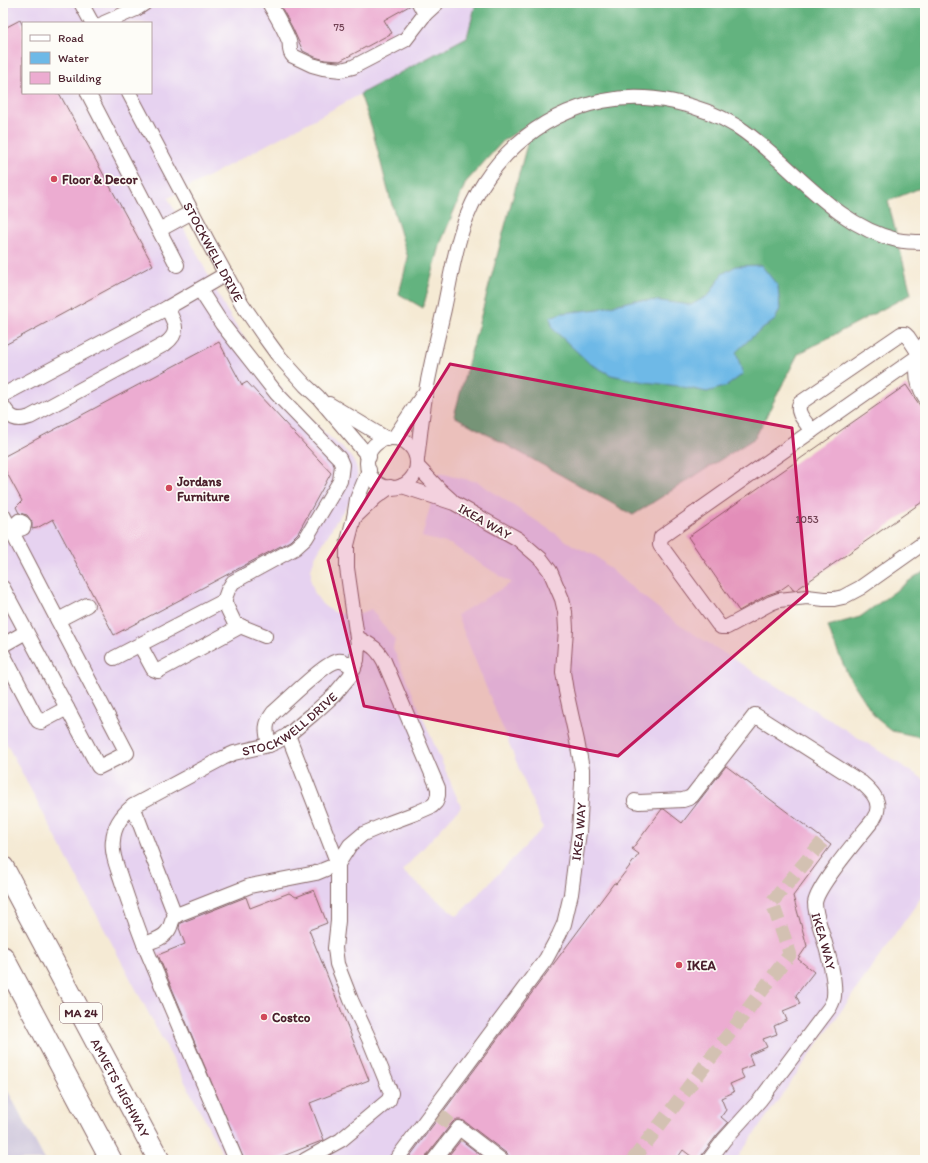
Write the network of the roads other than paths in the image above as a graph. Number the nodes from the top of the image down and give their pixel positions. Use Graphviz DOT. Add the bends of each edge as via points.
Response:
graph roads {
  1 [pos="81,3"];
  2 [pos="145,3"];
  3 [pos="269,3"];
  4 [pos="437,3"];
  5 [pos="422,9"];
  6 [pos="91,22"];
  7 [pos="106,22"];
  8 [pos="89,94"];
  9 [pos="130,94"];
  10 [pos="192,212"];
  11 [pos="159,230"];
  12 [pos="925,242"];
  13 [pos="177,265"];
  14 [pos="226,274"];
  15 [pos="200,290"];
  16 [pos="167,308"];
  17 [pos="923,349"];
  18 [pos="426,389"];
  19 [pos="3,395"];
  20 [pos="925,397"];
  21 [pos="318,398"];
  22 [pos="3,406"];
  23 [pos="812,431"];
  24 [pos="390,439"];
  25 [pos="417,462"];
  26 [pos="369,463"];
  27 [pos="396,487"];
  28 [pos="454,503"];
  29 [pos="354,518"];
  30 [pos="11,524"];
  31 [pos="925,542"];
  32 [pos="3,588"];
  33 [pos="224,601"];
  34 [pos="86,606"];
  35 [pos="58,620"];
  36 [pos="241,626"];
  37 [pos="26,632"];
  38 [pos="265,636"];
  39 [pos="358,638"];
  40 [pos="3,645"];
  41 [pos="140,646"];
  42 [pos="3,654"];
  43 [pos="114,658"];
  44 [pos="354,669"];
  45 [pos="67,708"];
  46 [pos="288,735"];
  47 [pos="269,745"];
  48 [pos="635,801"];
  49 [pos="133,806"];
  50 [pos="338,864"];
  51 [pos="3,867"];
  52 [pos="175,916"];
  53 [pos="144,944"];
  54 [pos="3,957"];
  55 [pos="111,1160"];
  56 [pos="159,1160"];
  57 [pos="236,1160"];
  58 [pos="305,1160"];
  59 [pos="396,1160"];
  60 [pos="434,1160"];
  61 [pos="502,1160"];
  62 [pos="709,1160"];
  1 -- 6 [label="street"];
  2 -- 7 [label="street"];
  3 -- 5 [label="street" via="290,43 290,53 295,58 316,67 335,70 353,67 405,40"];
  4 -- 5 [label="street"];
  8 -- 11 [label="street"];
  9 -- 10 [label="street, STOCKWELL DRIVE"];
  10 -- 11 [label="street"];
  10 -- 14 [label="street, STOCKWELL DRIVE"];
  11 -- 13 [label="street"];
  12 -- 18 [label="street" via="897,240 850,219 757,142 738,128 701,109 661,100 634,98 588,104 542,124 505,156 491,171 480,189 470,209 456,251"];
  14 -- 15 [label="street"];
  14 -- 21 [label="street, STOCKWELL DRIVE" via="242,304 264,336"];
  15 -- 16 [label="street"];
  15 -- 33 [label="street" via="222,324 277,394 340,458 342,465 340,481 306,538 296,548 233,582"];
  16 -- 19 [label="street"];
  16 -- 22 [label="street" via="176,328 174,337 165,344 23,420 11,417"];
  17 -- 20 [label="street" via="918,358 916,371 917,381"];
  17 -- 23 [label="street"];
  17 -- 23 [label="street" via="905,334 901,334 800,403 798,412"];
  18 -- 24 [label="street" via="409,417"];
  18 -- 25 [label="street"];
  21 -- 24 [label="street, STOCKWELL DRIVE"];
  21 -- 26 [label="street, STOCKWELL DRIVE"];
  23 -- 31 [label="street" via="661,537 660,545 718,624 727,627 779,600 843,597"];
  24 -- 25 [label="street" via="402,440 409,444"];
  24 -- 26 [label="street" via="377,443 370,452"];
  25 -- 27 [label="street" via="414,476"];
  25 -- 28 [label="street, IKEA WAY"];
  26 -- 27 [label="street" via="373,478 377,482"];
  26 -- 29 [label="street, STOCKWELL DRIVE" via="357,499"];
  27 -- 28 [label="street, IKEA WAY"];
  27 -- 29 [label="street" via="376,497"];
  28 -- 59 [label="street, IKEA WAY" via="526,545 541,559 557,584 565,612 566,691 582,769 579,832 567,912 559,935 546,959 436,1113"];
  29 -- 39 [label="street, STOCKWELL DRIVE" via="347,545 347,568"];
  30 -- 35 [label="street"];
  32 -- 37 [label="street"];
  33 -- 36 [label="street" via="236,624"];
  33 -- 41 [label="street"];
  34 -- 35 [label="street"];
  35 -- 45 [label="street" via="127,753 99,767"];
  36 -- 38 [label="street"];
  36 -- 41 [label="street" via="158,671 152,669"];
  37 -- 40 [label="street"];
  37 -- 45 [label="street"];
  39 -- 44 [label="street, STOCKWELL DRIVE"];
  39 -- 50 [label="street" via="373,646 384,661 438,788 438,795 432,806 363,834 350,845"];
  41 -- 43 [label="street"];
  42 -- 45 [label="street" via="40,722"];
  44 -- 46 [label="street, STOCKWELL DRIVE" via="334,695"];
  44 -- 47 [label="street" via="344,661 338,661 316,674 273,713 266,728"];
  46 -- 47 [label="street, STOCKWELL DRIVE"];
  46 -- 50 [label="street"];
  47 -- 49 [label="street, STOCKWELL DRIVE" via="234,753"];
  48 -- 62 [label="street, IKEA WAY" via="683,800 692,796 755,715 862,783 876,800 877,810 873,820 826,880 815,902 834,983 834,997 830,1007 760,1100"];
  49 -- 52 [label="street"];
  49 -- 53 [label="street, STOCKWELL DRIVE" via="118,823 112,845 115,862"];
  50 -- 52 [label="street" via="316,873 250,886"];
  50 -- 58 [label="street" via="338,921 335,948 337,964 391,1093 389,1100 341,1140"];
  51 -- 56 [label="highway, AMVETS HIGHWAY / MA 24"];
  52 -- 53 [label="street" via="167,933"];
  53 -- 57 [label="street, STOCKWELL DRIVE"];
  54 -- 55 [label="highway"];
  60 -- 61 [label="street" via="459,1128"];
}
